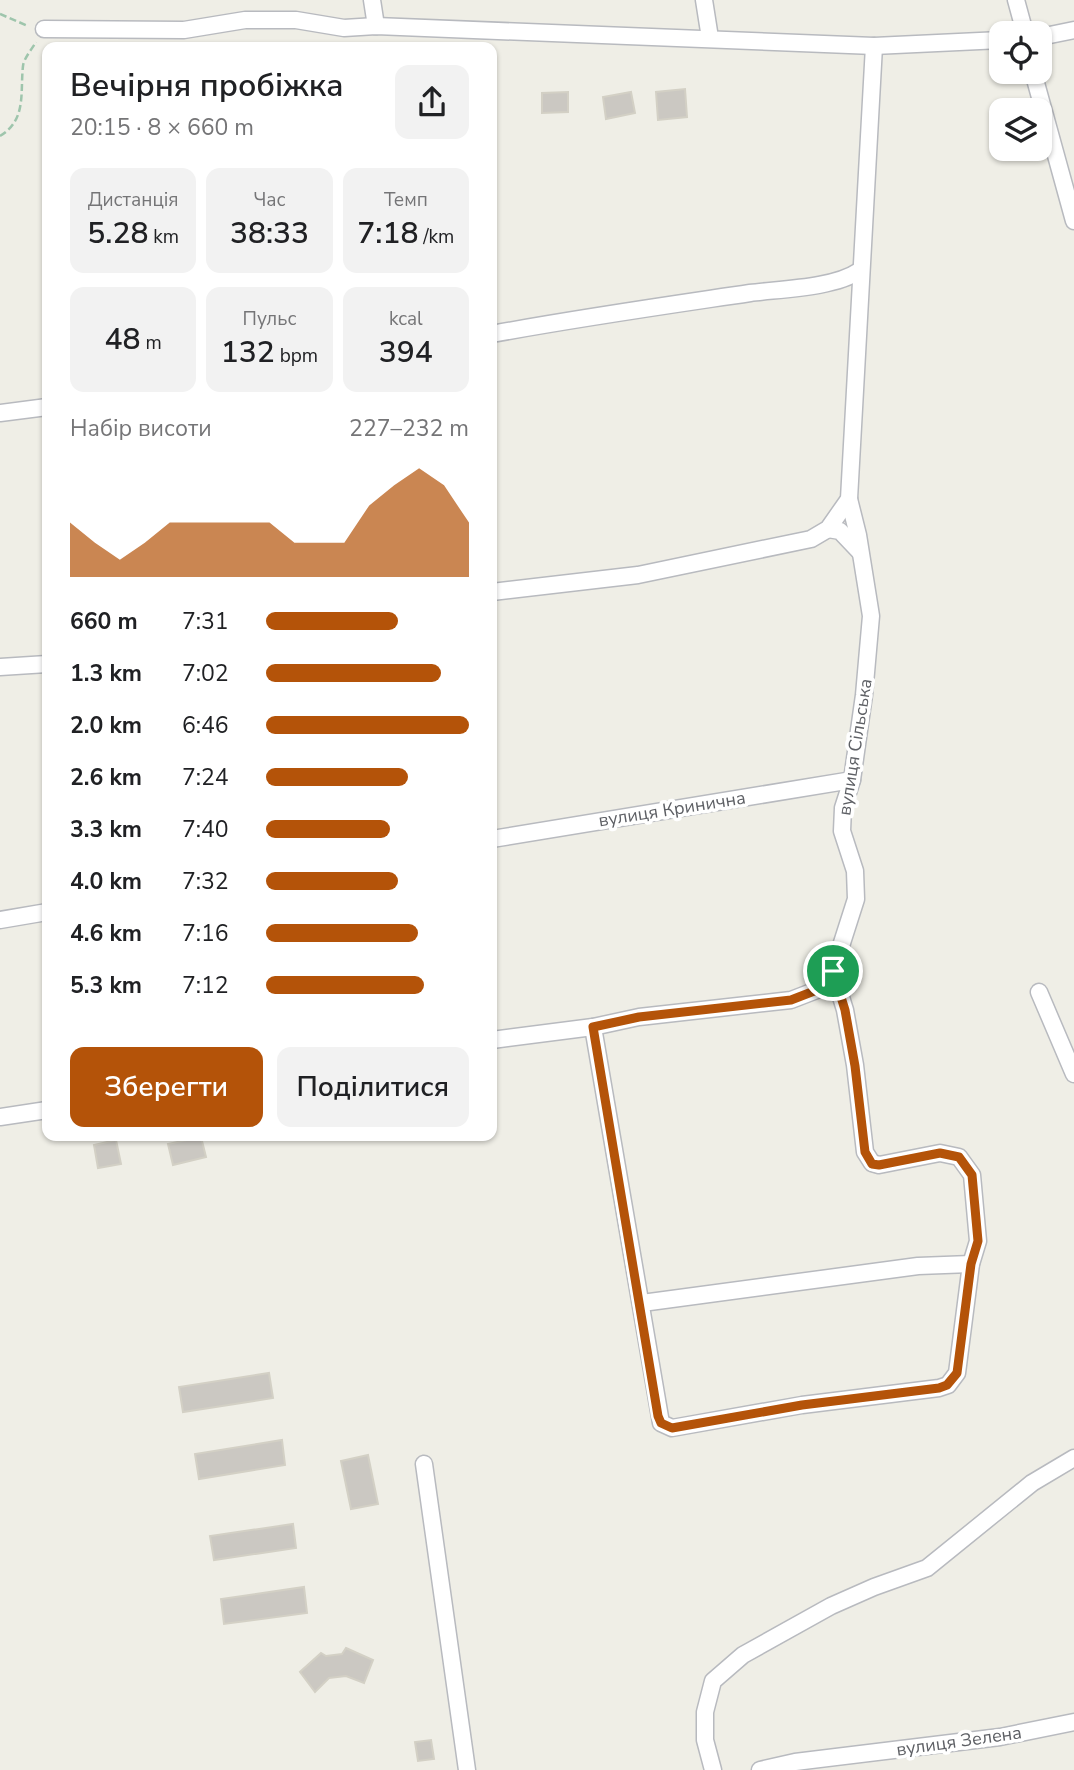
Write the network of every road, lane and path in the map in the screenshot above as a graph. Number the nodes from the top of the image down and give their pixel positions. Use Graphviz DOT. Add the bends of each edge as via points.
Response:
graph roads {
  1 [pos="372,0"];
  2 [pos="704,0"];
  3 [pos="1016,0"];
  4 [pos="0,14"];
  5 [pos="1022,21"];
  6 [pos="376,26"];
  7 [pos="44,29"];
  8 [pos="1074,30"];
  9 [pos="1052,35"];
  10 [pos="709,38"];
  11 [pos="989,41"];
  12 [pos="874,46"];
  13 [pos="1036,84"];
  14 [pos="0,136"];
  15 [pos="1074,221"];
  16 [pos="859,271"];
  17 [pos="497,333"];
  18 [pos="42,408"];
  19 [pos="0,413"];
  20 [pos="849,499"];
  21 [pos="828,529"];
  22 [pos="861,554"];
  23 [pos="497,591"];
  24 [pos="42,664"];
  25 [pos="0,667"];
  26 [pos="852,780"];
  27 [pos="497,838"];
  28 [pos="42,913"];
  29 [pos="0,920"];
  30 [pos="833,971"];
  31 [pos="1039,992"];
  32 [pos="593,1027"];
  33 [pos="497,1039"];
  34 [pos="1074,1074"];
  35 [pos="42,1111"];
  36 [pos="0,1117"];
  37 [pos="971,1264"];
  38 [pos="642,1303"];
  39 [pos="1074,1458"];
  40 [pos="424,1464"];
  41 [pos="1074,1722"];
  42 [pos="467,1770"];
  43 [pos="713,1770"];
  44 [pos="760,1770"];
  1 -- 6 [label="street"];
  2 -- 10 [label="street"];
  3 -- 5 [label="street"];
  4 -- 7 [label="path" via="12,22"];
  6 -- 7 [label="street" via="359,29 296,20 245,20 184,30"];
  6 -- 10 [label="street"];
  7 -- 14 [label="path" via="23,64 24,99 18,116"];
  8 -- 9 [label="street"];
  10 -- 12 [label="street"];
  11 -- 12 [label="street"];
  12 -- 16 [label="street, вулиця Сільська"];
  13 -- 15 [label="street"];
  16 -- 17 [label="street" via="851,277 808,285"];
  16 -- 20 [label="street, вулиця Сільська"];
  18 -- 19 [label="street"];
  20 -- 21 [label="street"];
  20 -- 22 [label="street, вулиця Сільська"];
  21 -- 22 [label="street" via="840,531"];
  21 -- 23 [label="street" via="810,539 638,575"];
  22 -- 26 [label="street, вулиця Сільська" via="871,616"];
  24 -- 25 [label="street"];
  26 -- 27 [label="street, вулиця Кринична"];
  26 -- 30 [label="street, вулиця Сільська" via="842,831 855,871 856,899"];
  28 -- 29 [label="street"];
  30 -- 32 [label="street" via="822,988 791,1000 639,1017"];
  30 -- 37 [label="street" via="852,1043 865,1152 872,1164 879,1165 940,1153 959,1157 972,1175 976,1205 978,1241"];
  31 -- 34 [label="street"];
  32 -- 33 [label="street"];
  32 -- 38 [label="street"];
  35 -- 36 [label="street"];
  37 -- 38 [label="street" via="918,1266"];
  37 -- 38 [label="street" via="957,1373 947,1385 672,1428 658,1416"];
  39 -- 43 [label="street" via="1032,1483 927,1568 831,1606 733,1664 713,1681 705,1712 705,1740"];
  40 -- 42 [label="street"];
  41 -- 44 [label="street, вулиця Зелена" via="1000,1737"];
}
